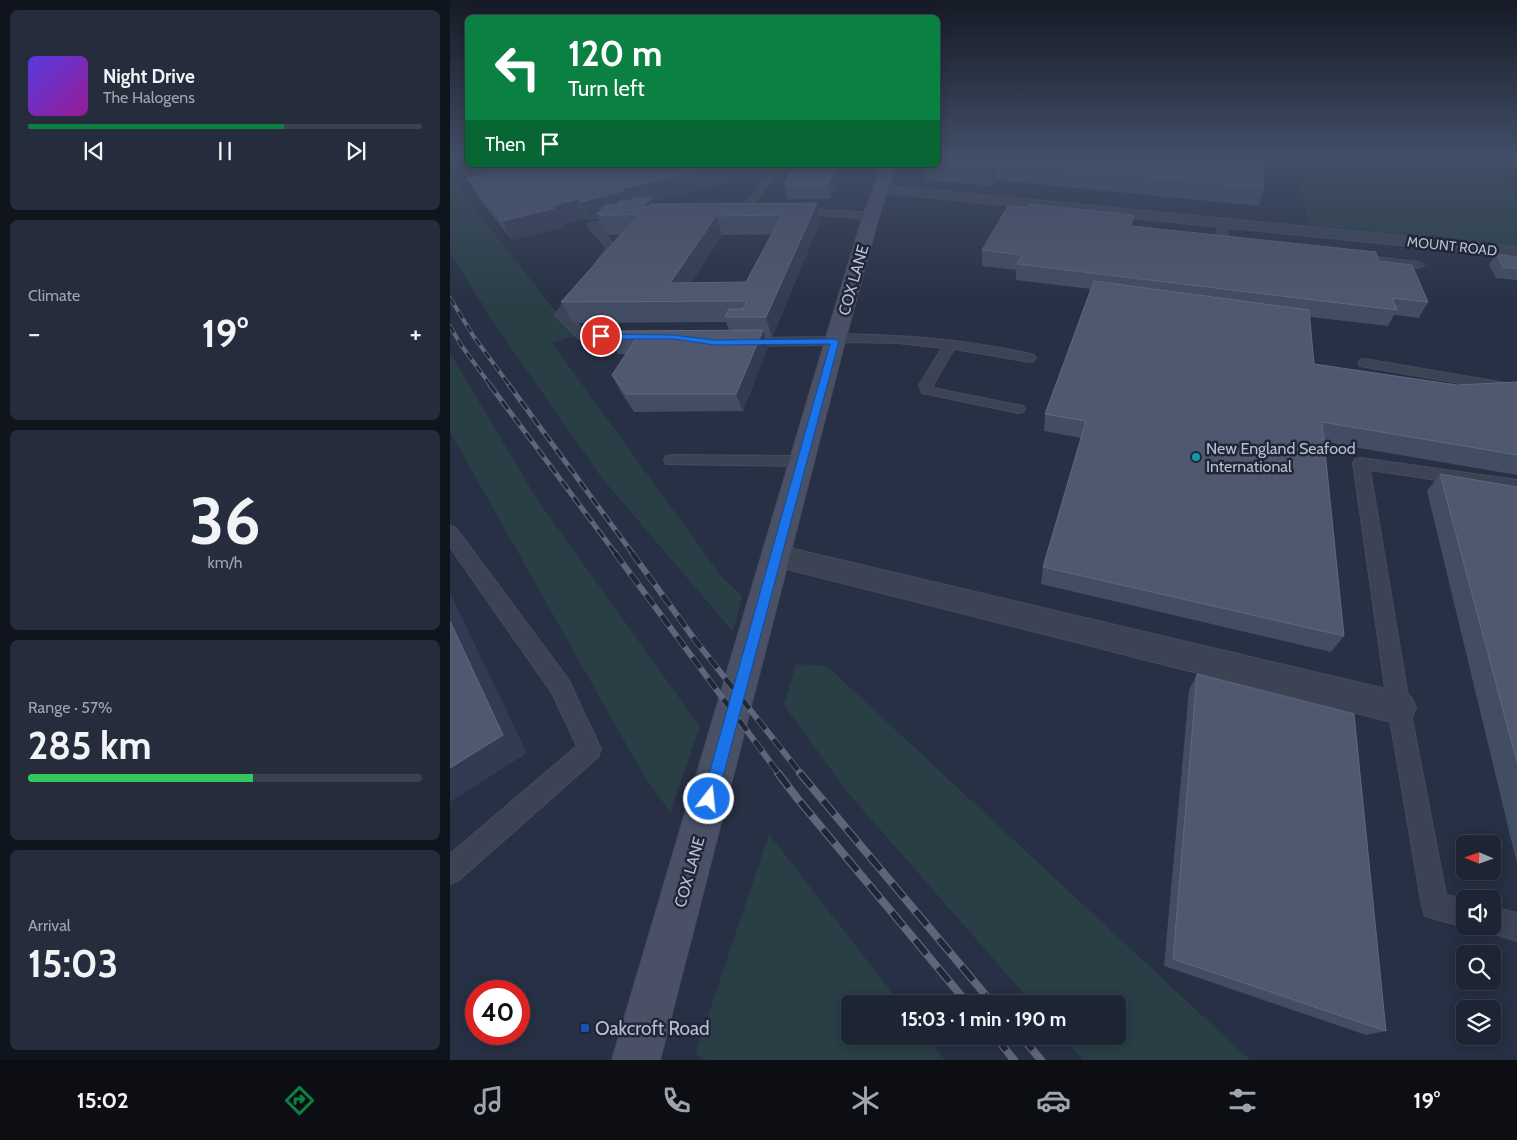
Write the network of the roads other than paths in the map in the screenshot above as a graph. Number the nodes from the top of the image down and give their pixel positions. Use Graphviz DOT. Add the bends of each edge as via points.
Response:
graph roads {
  1 [pos="874,206"];
  2 [pos="1066,206"];
  3 [pos="784,210"];
  4 [pos="637,214"];
  5 [pos="871,216"];
  6 [pos="1222,222"];
  7 [pos="1252,246"];
  8 [pos="1517,252"];
  9 [pos="1350,257"];
  10 [pos="1419,264"];
  11 [pos="643,337"];
  12 [pos="836,340"];
  13 [pos="735,342"];
  14 [pos="950,344"];
  15 [pos="1029,358"];
  16 [pos="1365,363"];
  17 [pos="1517,389"];
  18 [pos="1018,409"];
  19 [pos="672,460"];
  20 [pos="803,461"];
  21 [pos="1517,486"];
  22 [pos="450,533"];
  23 [pos="777,556"];
  24 [pos="1399,708"];
  25 [pos="450,871"];
  26 [pos="1456,911"];
  27 [pos="1501,923"];
  28 [pos="1517,927"];
  29 [pos="636,1060"];
  1 -- 5 [label="street, COX LANE"];
  2 -- 6 [label="street, MOUNT ROAD"];
  3 -- 5 [label="lane"];
  4 -- 11 [label="lane" via="593,226 612,248 562,315 583,336"];
  5 -- 12 [label="street, COX LANE"];
  6 -- 7 [label="lane" via="1223,243"];
  6 -- 8 [label="street, MOUNT ROAD"];
  9 -- 10 [label="lane"];
  12 -- 13 [label="lane"];
  12 -- 14 [label="lane" via="898,339"];
  12 -- 20 [label="street, COX LANE"];
  14 -- 15 [label="lane"];
  14 -- 18 [label="lane" via="926,385 927,390"];
  16 -- 17 [label="lane"];
  19 -- 20 [label="lane"];
  20 -- 23 [label="street, COX LANE"];
  21 -- 24 [label="lane" via="1360,463"];
  22 -- 25 [label="lane" via="560,686 590,749"];
  23 -- 24 [label="street"];
  23 -- 29 [label="street, COX LANE"];
  24 -- 26 [label="lane" via="1435,906"];
  27 -- 28 [label="lane"];
}
